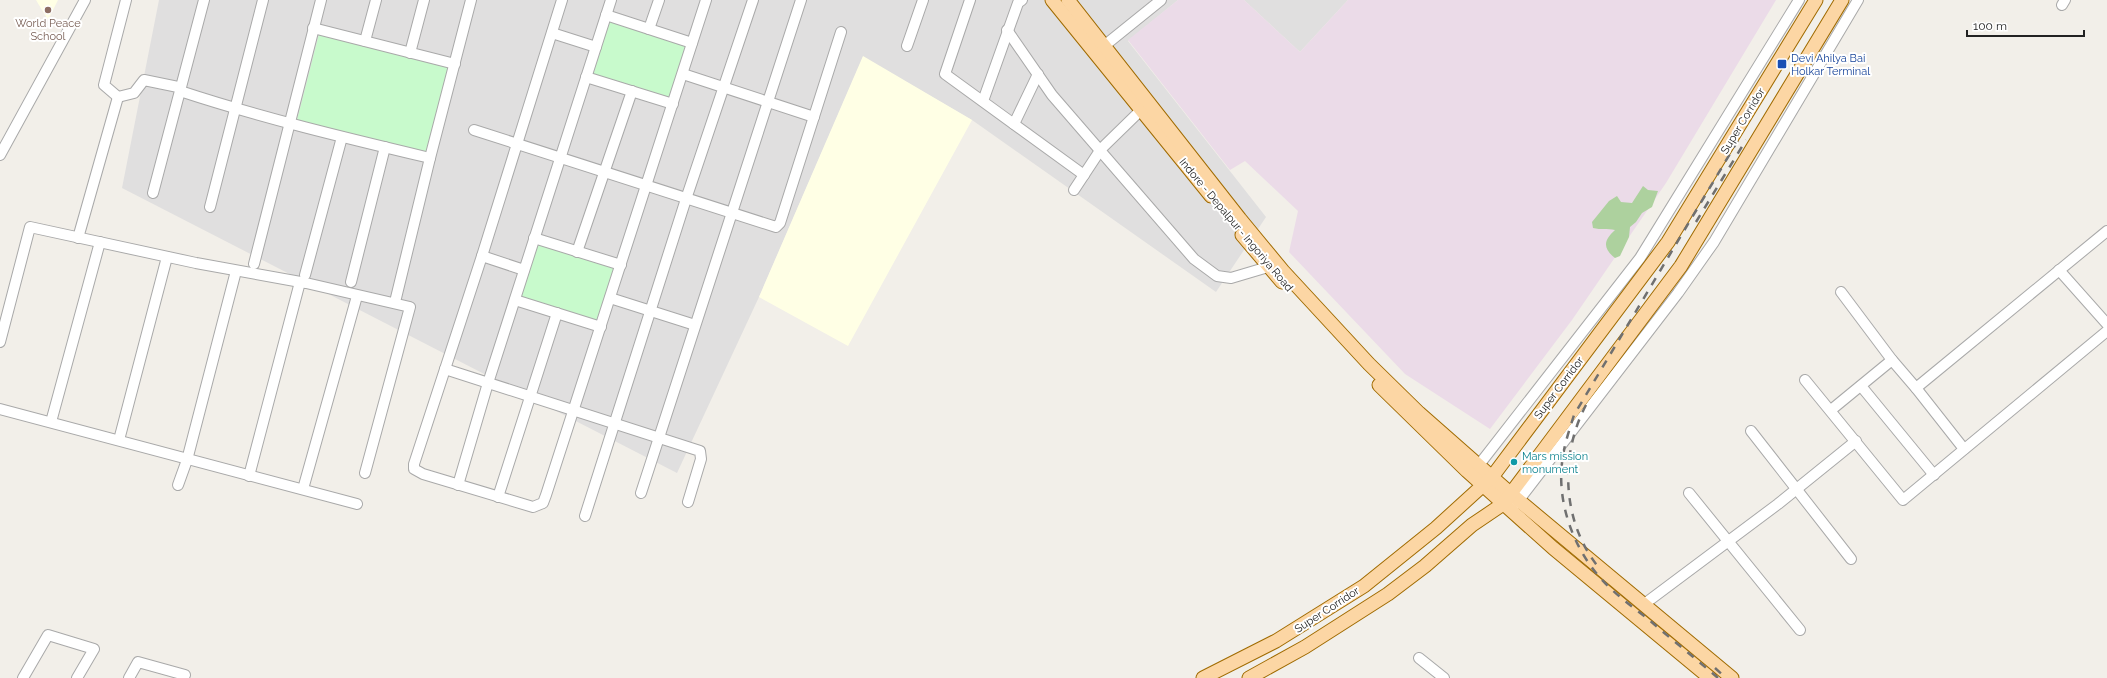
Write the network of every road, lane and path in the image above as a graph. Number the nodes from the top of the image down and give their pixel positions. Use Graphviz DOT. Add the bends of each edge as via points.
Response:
graph roads {
  1 [pos="85,0"];
  2 [pos="126,0"];
  3 [pos="204,0"];
  4 [pos="263,0"];
  5 [pos="321,0"];
  6 [pos="376,0"];
  7 [pos="424,0"];
  8 [pos="472,0"];
  9 [pos="562,0"];
  10 [pos="611,0"];
  11 [pos="659,0"];
  12 [pos="706,0"];
  13 [pos="753,0"];
  14 [pos="801,0"];
  15 [pos="923,0"];
  16 [pos="970,0"];
  17 [pos="1052,0"];
  18 [pos="1162,0"];
  19 [pos="1799,0"];
  20 [pos="1816,0"];
  21 [pos="1842,0"];
  22 [pos="1858,0"];
  23 [pos="1018,1"];
  24 [pos="1068,3"];
  25 [pos="606,15"];
  26 [pos="313,28"];
  27 [pos="649,29"];
  28 [pos="1007,30"];
  29 [pos="840,32"];
  30 [pos="552,33"];
  31 [pos="365,41"];
  32 [pos="692,43"];
  33 [pos="907,46"];
  34 [pos="1104,46"];
  35 [pos="596,47"];
  36 [pos="410,52"];
  37 [pos="455,64"];
  38 [pos="683,74"];
  39 [pos="1038,74"];
  40 [pos="586,77"];
  41 [pos="723,88"];
  42 [pos="179,89"];
  43 [pos="632,91"];
  44 [pos="118,97"];
  45 [pos="983,101"];
  46 [pos="767,103"];
  47 [pos="673,104"];
  48 [pos="234,109"];
  49 [pos="1141,110"];
  50 [pos="814,117"];
  51 [pos="290,124"];
  52 [pos="1014,124"];
  53 [pos="474,130"];
  54 [pos="342,137"];
  55 [pos="516,144"];
  56 [pos="385,147"];
  57 [pos="1100,149"];
  58 [pos="0,155"];
  59 [pos="430,158"];
  60 [pos="560,158"];
  61 [pos="604,172"];
  62 [pos="1084,175"];
  63 [pos="646,186"];
  64 [pos="1074,190"];
  65 [pos="153,193"];
  66 [pos="686,199"];
  67 [pos="210,207"];
  68 [pos="731,213"];
  69 [pos="2107,231"];
  70 [pos="78,238"];
  71 [pos="534,238"];
  72 [pos="100,242"];
  73 [pos="577,252"];
  74 [pos="482,256"];
  75 [pos="167,257"];
  76 [pos="254,264"];
  77 [pos="621,266"];
  78 [pos="1268,267"];
  79 [pos="524,270"];
  80 [pos="2059,270"];
  81 [pos="236,271"];
  82 [pos="302,278"];
  83 [pos="351,282"];
  84 [pos="1841,292"];
  85 [pos="357,296"];
  86 [pos="396,298"];
  87 [pos="610,298"];
  88 [pos="515,300"];
  89 [pos="650,311"];
  90 [pos="557,314"];
  91 [pos="2107,324"];
  92 [pos="695,325"];
  93 [pos="601,327"];
  94 [pos="2107,331"];
  95 [pos="0,342"];
  96 [pos="1892,360"];
  97 [pos="445,369"];
  98 [pos="1805,380"];
  99 [pos="488,383"];
  100 [pos="1861,386"];
  101 [pos="1916,388"];
  102 [pos="531,396"];
  103 [pos="0,409"];
  104 [pos="574,410"];
  105 [pos="1831,410"];
  106 [pos="51,422"];
  107 [pos="615,424"];
  108 [pos="1751,431"];
  109 [pos="659,438"];
  110 [pos="119,440"];
  111 [pos="1856,441"];
  112 [pos="1964,449"];
  113 [pos="187,460"];
  114 [pos="1475,470"];
  115 [pos="365,473"];
  116 [pos="1934,475"];
  117 [pos="249,476"];
  118 [pos="1488,481"];
  119 [pos="178,485"];
  120 [pos="458,485"];
  121 [pos="303,489"];
  122 [pos="1796,490"];
  123 [pos="641,493"];
  124 [pos="1689,494"];
  125 [pos="498,497"];
  126 [pos="688,502"];
  127 [pos="1511,502"];
  128 [pos="357,504"];
  129 [pos="585,516"];
  130 [pos="1729,541"];
  131 [pos="1578,551"];
  132 [pos="1851,559"];
  133 [pos="1577,568"];
  134 [pos="1643,605"];
  135 [pos="1800,630"];
  136 [pos="1419,658"];
  137 [pos="23,678"];
  138 [pos="77,678"];
  139 [pos="129,678"];
  140 [pos="183,678"];
  141 [pos="1203,678"];
  142 [pos="1249,678"];
  143 [pos="1444,678"];
  144 [pos="1710,678"];
  145 [pos="1732,678"];
  1 -- 58 [label="street"];
  2 -- 44 [label="street" via="104,85"];
  3 -- 42 [label="street"];
  4 -- 48 [label="street"];
  5 -- 26 [label="street"];
  6 -- 31 [label="street"];
  7 -- 36 [label="street"];
  8 -- 37 [label="street"];
  9 -- 30 [label="street"];
  10 -- 25 [label="street"];
  11 -- 27 [label="street"];
  12 -- 32 [label="street"];
  13 -- 41 [label="street"];
  14 -- 46 [label="street"];
  15 -- 33 [label="street"];
  16 -- 45 [label="street" via="945,74"];
  17 -- 24 [label="main road, Indore - Depalpur - Ingoriya Road"];
  18 -- 34 [label="street"];
  19 -- 114 [label="street" via="1640,258"];
  20 -- 118 [label="main road, Super Corridor" via="1668,242"];
  21 -- 127 [label="main road, Super Corridor" via="1681,266"];
  22 -- 127 [label="street" via="1714,242 1678,293"];
  23 -- 28 [label="street"];
  24 -- 34 [label="main road, Indore - Depalpur - Ingoriya Road"];
  24 -- 49 [label="main road, Indore - Depalpur - Ingoriya Road"];
  25 -- 27 [label="street"];
  25 -- 35 [label="street"];
  26 -- 31 [label="street"];
  26 -- 51 [label="street"];
  27 -- 32 [label="street"];
  28 -- 39 [label="street"];
  28 -- 45 [label="street"];
  29 -- 50 [label="street"];
  30 -- 35 [label="street"];
  30 -- 55 [label="street"];
  31 -- 36 [label="street"];
  32 -- 38 [label="street"];
  34 -- 114 [label="main road, Indore - Depalpur - Ingoriya Road" via="1284,271"];
  35 -- 40 [label="street"];
  36 -- 37 [label="street"];
  37 -- 59 [label="street"];
  38 -- 41 [label="street"];
  38 -- 47 [label="street"];
  39 -- 52 [label="street"];
  39 -- 57 [label="street" via="1084,133"];
  40 -- 43 [label="street"];
  40 -- 60 [label="street"];
  41 -- 46 [label="street"];
  41 -- 66 [label="street"];
  42 -- 44 [label="street" via="144,80 134,93"];
  42 -- 48 [label="street"];
  42 -- 65 [label="street"];
  43 -- 47 [label="street"];
  43 -- 61 [label="street"];
  44 -- 70 [label="street"];
  45 -- 52 [label="street"];
  46 -- 50 [label="street"];
  46 -- 68 [label="street"];
  47 -- 63 [label="street"];
  48 -- 51 [label="street"];
  48 -- 67 [label="street"];
  49 -- 57 [label="street"];
  49 -- 78 [label="main road, Indore - Depalpur - Ingoriya Road"];
  50 -- 68 [label="street" via="780,223 776,227 771,227"];
  51 -- 54 [label="street"];
  51 -- 76 [label="street"];
  52 -- 62 [label="street"];
  53 -- 55 [label="street"];
  54 -- 56 [label="street"];
  54 -- 82 [label="street"];
  55 -- 60 [label="street"];
  55 -- 74 [label="street"];
  56 -- 59 [label="street"];
  56 -- 83 [label="street"];
  57 -- 62 [label="street"];
  57 -- 78 [label="street" via="1194,259 1217,276 1231,278"];
  59 -- 86 [label="street"];
  60 -- 61 [label="street"];
  60 -- 71 [label="street"];
  61 -- 63 [label="street"];
  61 -- 73 [label="street"];
  62 -- 64 [label="street"];
  63 -- 66 [label="street"];
  63 -- 77 [label="street"];
  66 -- 68 [label="street"];
  66 -- 89 [label="street"];
  68 -- 92 [label="street"];
  69 -- 80 [label="street"];
  70 -- 72 [label="street"];
  70 -- 95 [label="street" via="30,227"];
  71 -- 73 [label="street"];
  71 -- 79 [label="street"];
  72 -- 75 [label="street"];
  72 -- 106 [label="street"];
  73 -- 77 [label="street"];
  74 -- 79 [label="street"];
  74 -- 97 [label="street"];
  75 -- 81 [label="street"];
  75 -- 110 [label="street"];
  77 -- 87 [label="street"];
  78 -- 114 [label="main road, Indore - Depalpur - Ingoriya Road" via="1394,402"];
  79 -- 88 [label="street"];
  80 -- 91 [label="street"];
  80 -- 101 [label="street"];
  81 -- 82 [label="street"];
  81 -- 113 [label="street"];
  82 -- 85 [label="street"];
  82 -- 117 [label="street"];
  84 -- 96 [label="street"];
  85 -- 115 [label="street" via="410,308"];
  85 -- 121 [label="street"];
  87 -- 89 [label="street"];
  87 -- 93 [label="street"];
  88 -- 90 [label="street"];
  88 -- 99 [label="street"];
  89 -- 92 [label="street"];
  89 -- 107 [label="street"];
  90 -- 93 [label="street"];
  90 -- 102 [label="street"];
  92 -- 109 [label="street"];
  93 -- 104 [label="street"];
  94 -- 112 [label="street"];
  96 -- 100 [label="street"];
  96 -- 101 [label="street"];
  97 -- 99 [label="street"];
  97 -- 120 [label="street" via="415,458 414,468 423,474"];
  98 -- 105 [label="street"];
  99 -- 102 [label="street"];
  99 -- 120 [label="street"];
  100 -- 105 [label="street"];
  100 -- 116 [label="street"];
  101 -- 112 [label="street"];
  102 -- 104 [label="street"];
  102 -- 125 [label="street"];
  103 -- 106 [label="street"];
  104 -- 107 [label="street"];
  104 -- 125 [label="street" via="542,503 533,507"];
  105 -- 111 [label="street"];
  106 -- 110 [label="street"];
  107 -- 109 [label="street"];
  107 -- 129 [label="street"];
  108 -- 122 [label="street"];
  109 -- 123 [label="street"];
  109 -- 126 [label="street" via="700,451 701,459"];
  110 -- 113 [label="street"];
  111 -- 116 [label="street" via="1902,500"];
  111 -- 122 [label="street"];
  112 -- 116 [label="street"];
  113 -- 117 [label="street"];
  113 -- 119 [label="street"];
  114 -- 118 [label="main road, Indore - Depalpur - Ingoriya Road"];
  117 -- 121 [label="street"];
  118 -- 127 [label="main road, Indore - Depalpur - Ingoriya Road"];
  118 -- 141 [label="main road, Super Corridor" via="1436,528 1364,586 1276,642"];
  120 -- 125 [label="street"];
  121 -- 128 [label="street"];
  122 -- 130 [label="street"];
  122 -- 132 [label="street"];
  124 -- 130 [label="street"];
  127 -- 131 [label="main road"];
  127 -- 133 [label="main road"];
  127 -- 142 [label="main road, Super Corridor" via="1472,525 1388,594 1305,647"];
  130 -- 134 [label="street"];
  130 -- 135 [label="street"];
  131 -- 133 [label="main road"];
  131 -- 134 [label="main road"];
  133 -- 144 [label="main road"];
  134 -- 145 [label="main road"];
  136 -- 143 [label="street"];
  137 -- 138 [label="street" via="48,635 94,649"];
  139 -- 140 [label="street" via="138,662 185,675"];
}
